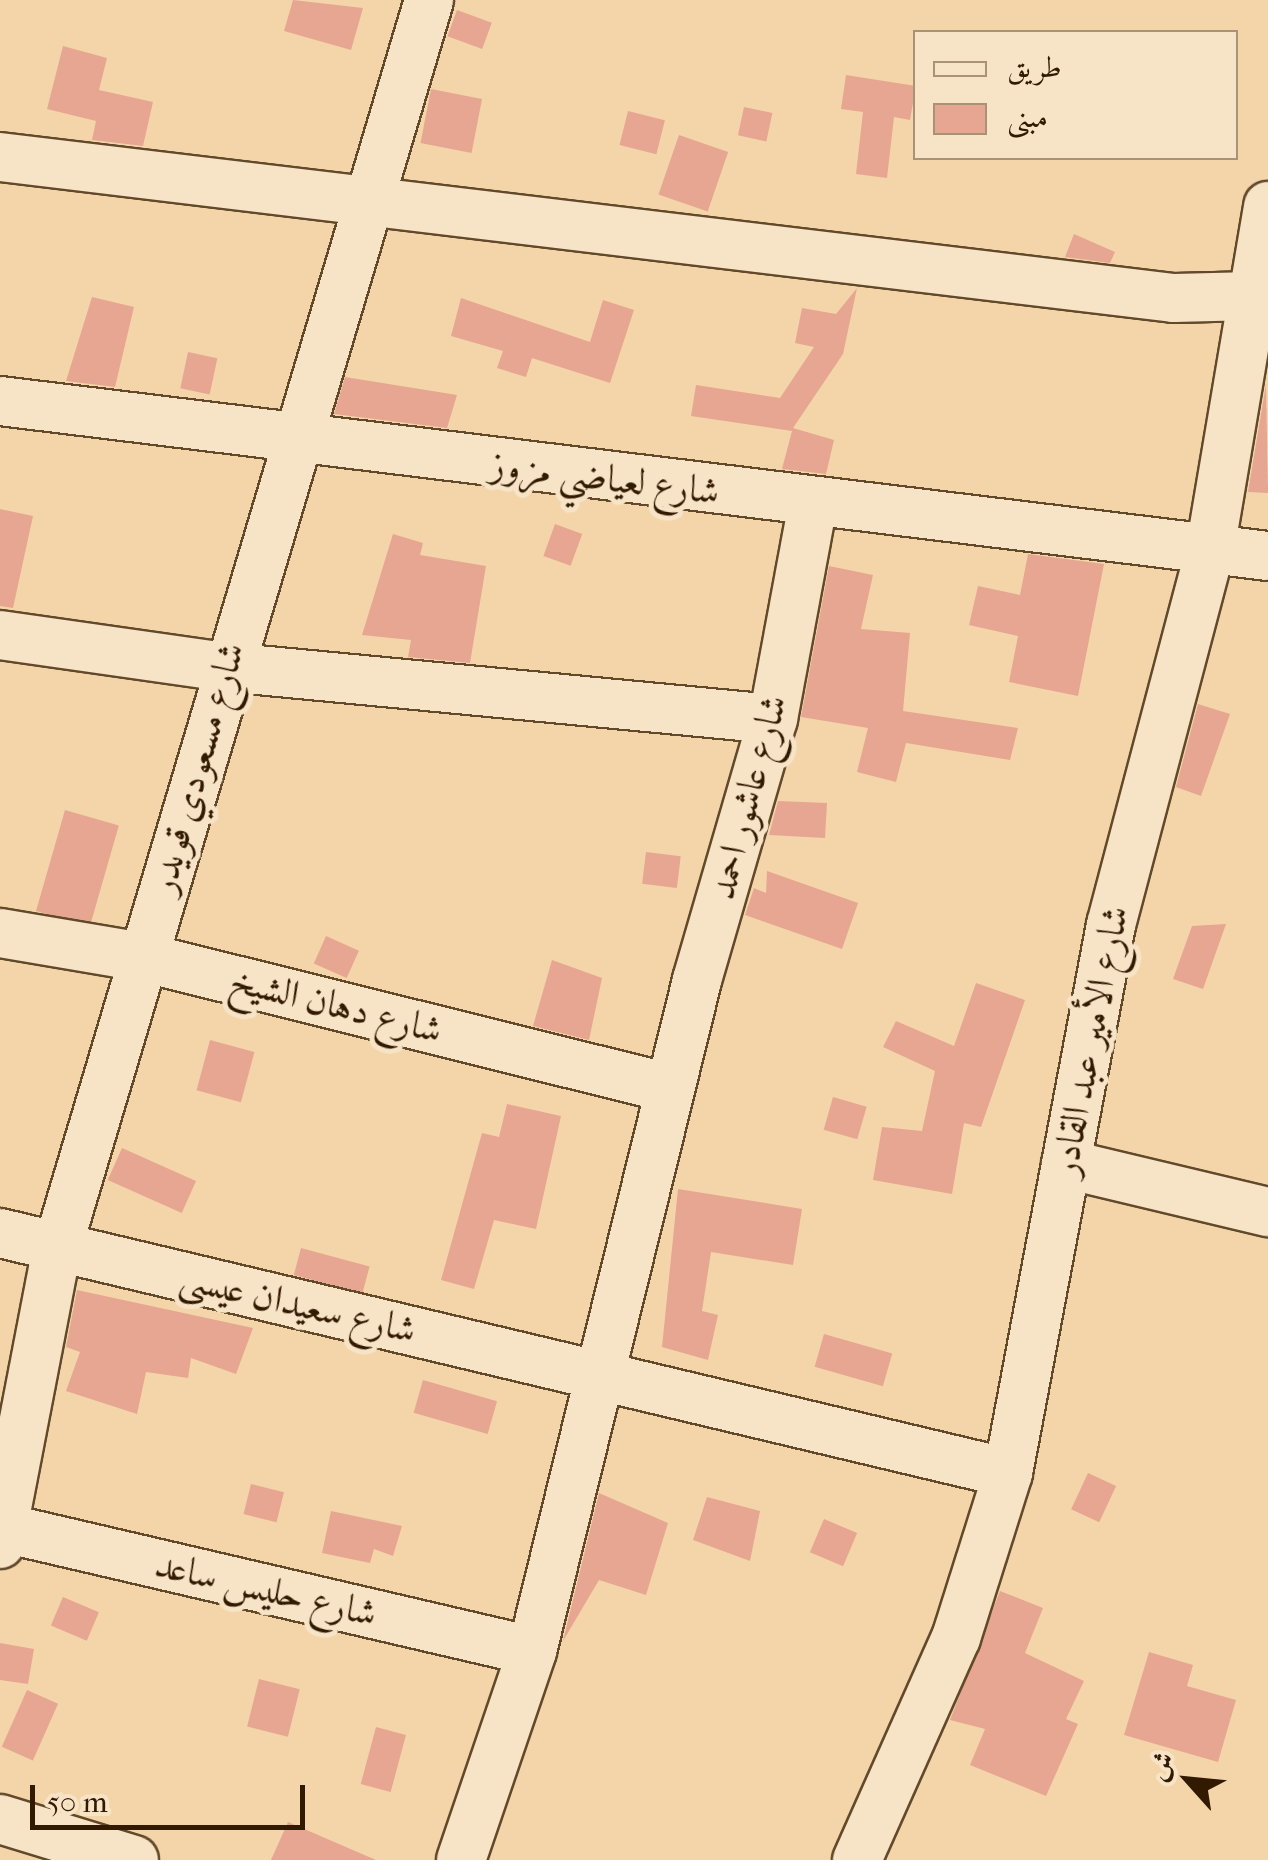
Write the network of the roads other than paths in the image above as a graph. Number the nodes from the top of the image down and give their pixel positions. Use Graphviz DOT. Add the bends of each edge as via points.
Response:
graph roads {
  1 [pos="429,0"];
  2 [pos="0,157"];
  3 [pos="366,206"];
  4 [pos="1267,219"];
  5 [pos="1253,296"];
  6 [pos="0,401"];
  7 [pos="297,436"];
  8 [pos="813,504"];
  9 [pos="1210,550"];
  10 [pos="1268,556"];
  11 [pos="0,635"];
  12 [pos="226,667"];
  13 [pos="773,718"];
  14 [pos="0,933"];
  15 [pos="142,957"];
  16 [pos="670,1088"];
  17 [pos="1066,1164"];
  18 [pos="1268,1212"];
  19 [pos="0,1233"];
  20 [pos="58,1249"];
  21 [pos="596,1372"];
  22 [pos="1008,1472"];
  23 [pos="2,1533"];
  24 [pos="532,1651"];
  25 [pos="0,1819"];
  26 [pos="134,1860"];
  27 [pos="462,1860"];
  28 [pos="857,1860"];
  1 -- 3 [label="street, شارع مسعودي قويدر"];
  2 -- 3 [label="street"];
  3 -- 5 [label="street" via="1174,298"];
  3 -- 7 [label="street, شارع مسعودي قويدر"];
  4 -- 5 [label="street, شارع الأمير عبد القادر"];
  5 -- 9 [label="street, شارع الأمير عبد القادر"];
  6 -- 7 [label="street, شارع لعياضي مزوز"];
  7 -- 8 [label="street, شارع لعياضي مزوز"];
  7 -- 12 [label="street, شارع مسعودي قويدر"];
  8 -- 9 [label="street, شارع لعياضي مزوز"];
  8 -- 13 [label="street, شارع عاشور احمد"];
  9 -- 10 [label="street, شارع لعياضي مزوز"];
  9 -- 17 [label="street, شارع الأمير عبد القادر" via="1111,925"];
  11 -- 12 [label="street"];
  12 -- 13 [label="street"];
  12 -- 15 [label="street, شارع مسعودي قويدر"];
  13 -- 16 [label="street, شارع عاشور احمد"];
  14 -- 15 [label="street, شارع دهان الشيخ"];
  15 -- 16 [label="street, شارع دهان الشيخ"];
  15 -- 20 [label="street, شارع مسعودي قويدر"];
  16 -- 21 [label="street, شارع عاشور احمد"];
  17 -- 18 [label="street"];
  17 -- 22 [label="street, شارع الأمير عبد القادر"];
  19 -- 20 [label="street, شارع سعيدان عيسى"];
  20 -- 21 [label="street, شارع سعيدان عيسى"];
  20 -- 23 [label="street, شارع مسعودي قويدر"];
  21 -- 22 [label="street, شارع سعيدان عيسى"];
  21 -- 24 [label="street, شارع عاشور احمد"];
  22 -- 28 [label="street, شارع الأمير عبد القادر" via="956,1638"];
  23 -- 24 [label="street, شارع حليس ساعد"];
  24 -- 27 [label="street, شارع عاشور احمد"];
  25 -- 26 [label="street"];
}
